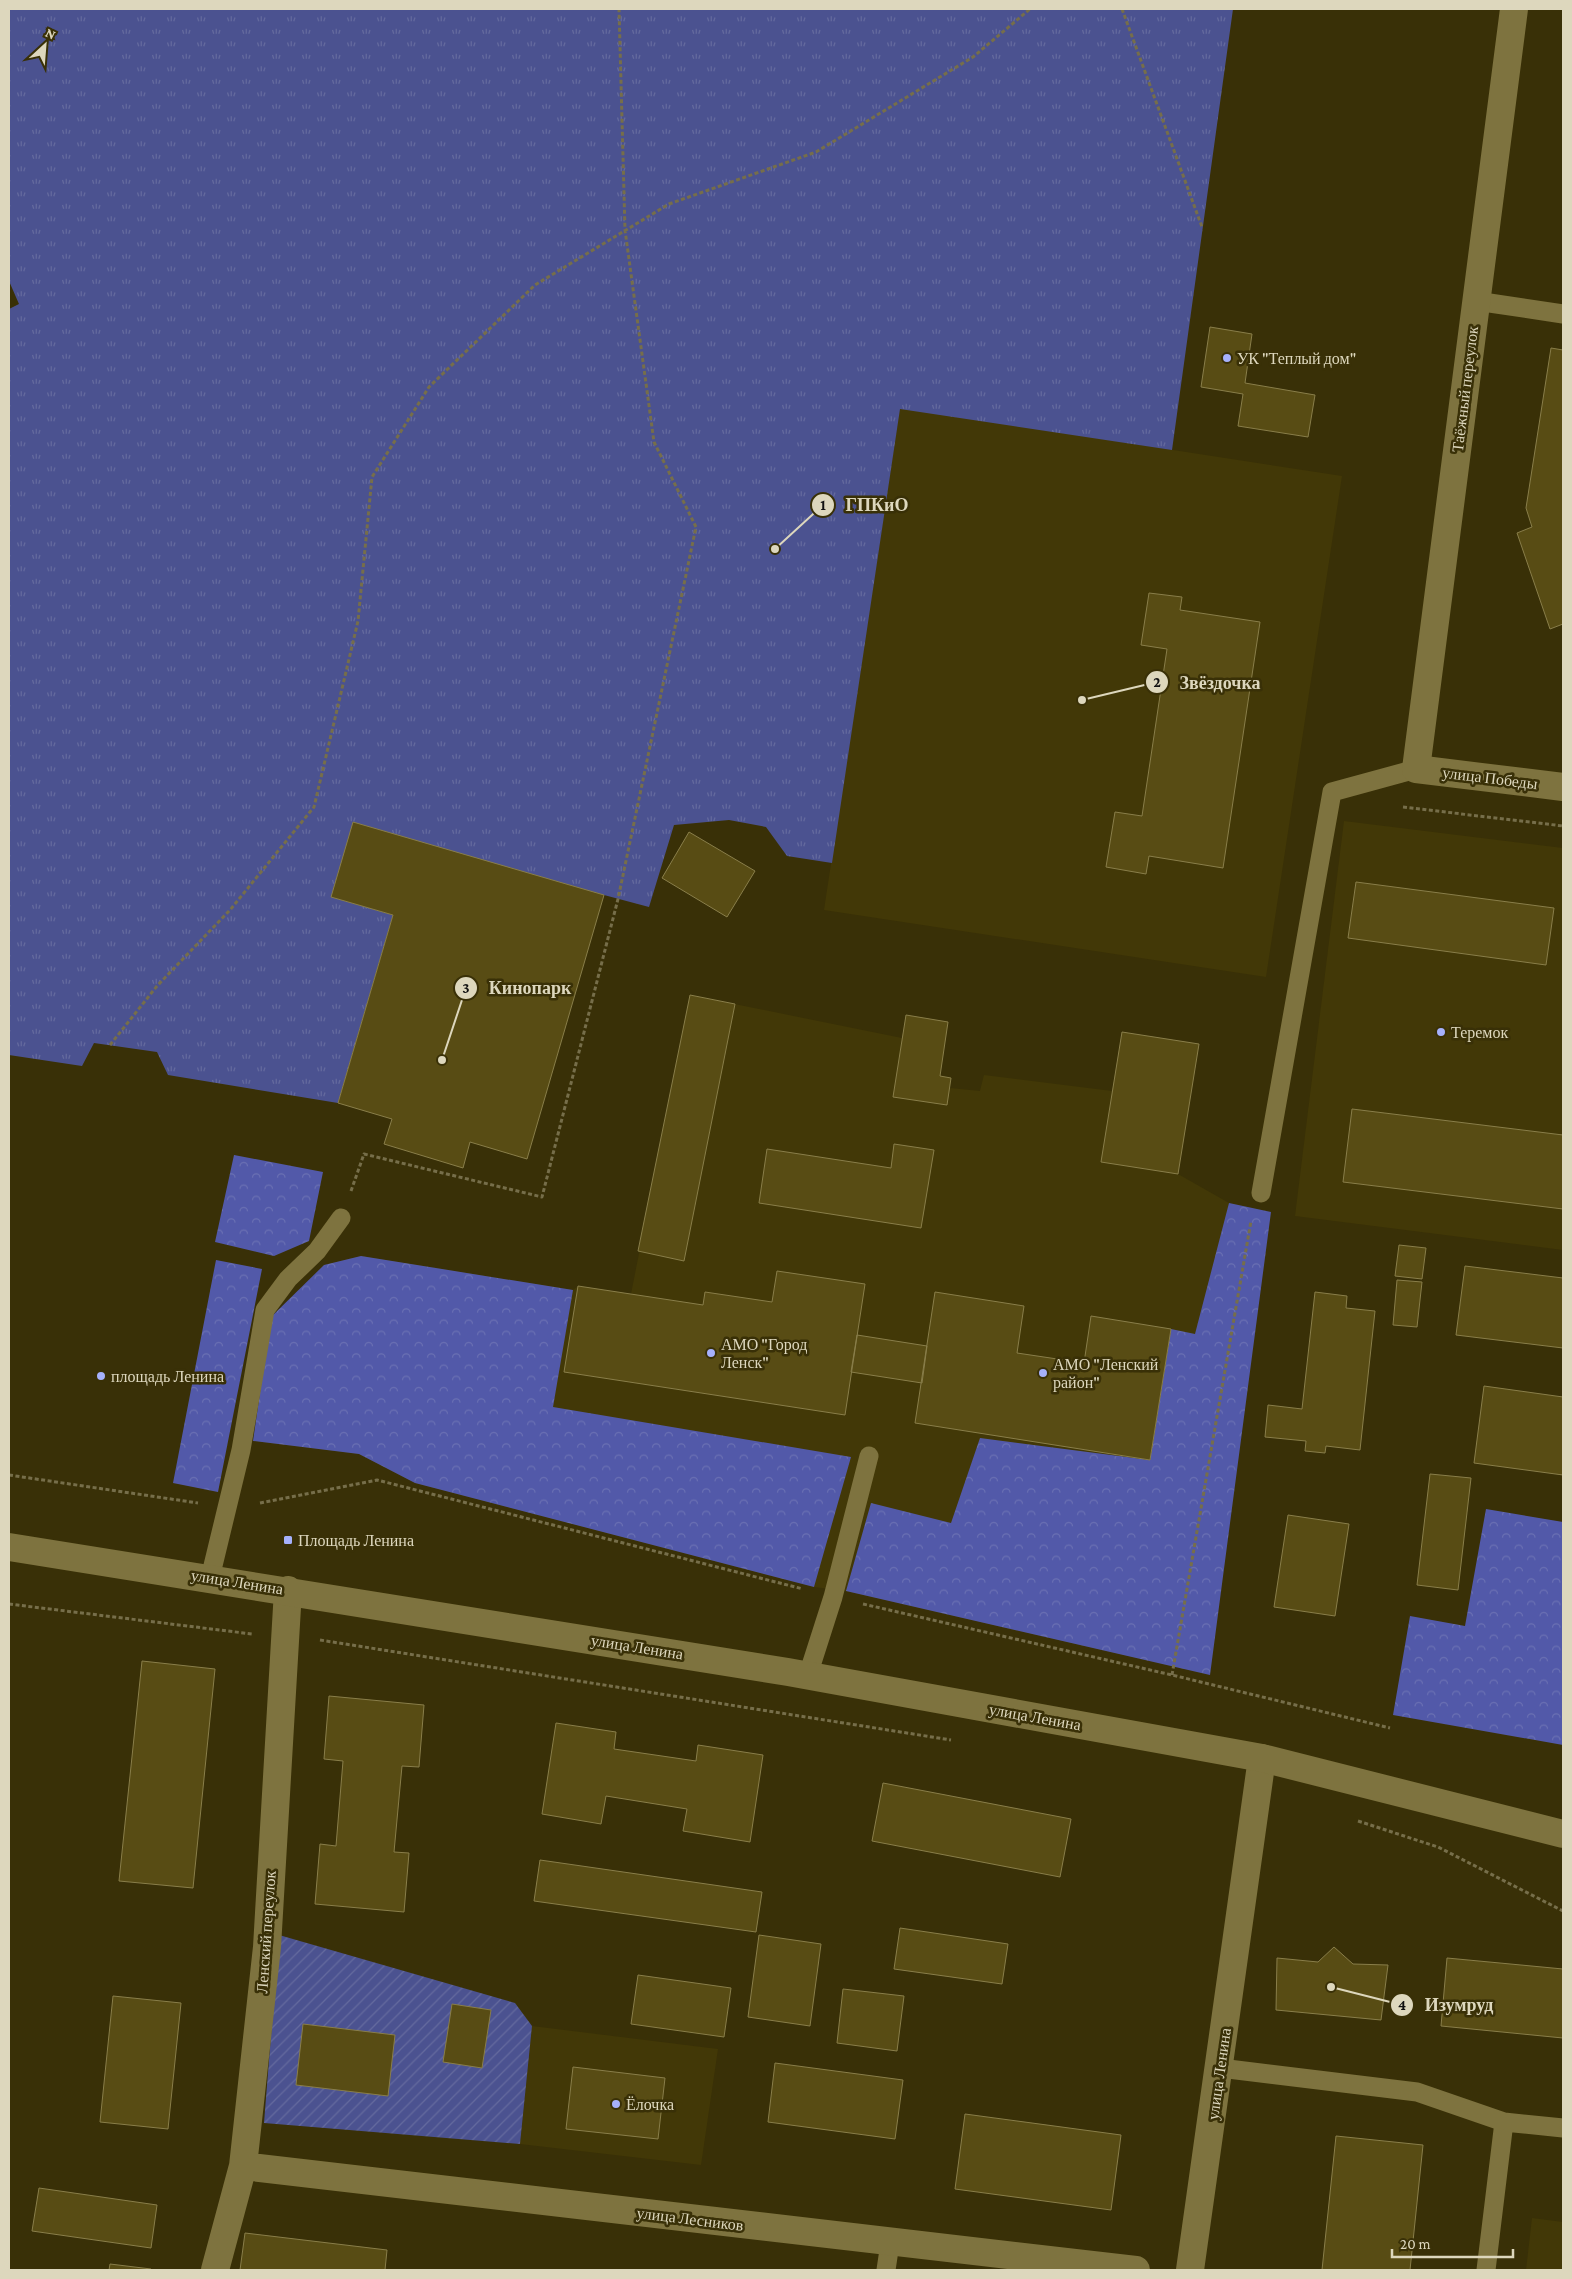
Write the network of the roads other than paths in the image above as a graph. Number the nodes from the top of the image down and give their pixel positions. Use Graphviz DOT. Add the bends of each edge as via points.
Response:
graph roads {
  1 [pos="1514,9"];
  2 [pos="1476,301"];
  3 [pos="1563,314"];
  4 [pos="1416,769"];
  5 [pos="1563,788"];
  6 [pos="1261,1192"];
  7 [pos="341,1218"];
  8 [pos="869,1456"];
  9 [pos="9,1547"];
  10 [pos="210,1578"];
  11 [pos="288,1590"];
  12 [pos="808,1675"];
  13 [pos="1262,1758"];
  14 [pos="1563,1834"];
  15 [pos="1220,2068"];
  16 [pos="1504,2122"];
  17 [pos="1563,2128"];
  18 [pos="243,2166"];
  19 [pos="890,2243"];
  20 [pos="215,2270"];
  21 [pos="886,2270"];
  22 [pos="1136,2270"];
  23 [pos="1190,2270"];
  24 [pos="1486,2270"];
  1 -- 2 [label="street, Таёжный переулок"];
  2 -- 3 [label="lane"];
  2 -- 4 [label="street, Таёжный переулок"];
  4 -- 5 [label="street, улица Победы"];
  4 -- 6 [label="lane" via="1332,792"];
  7 -- 10 [label="lane" via="317,1251 288,1280 265,1310 241,1450"];
  8 -- 12 [label="lane" via="833,1597"];
  9 -- 10 [label="street, улица Ленина"];
  10 -- 11 [label="street, улица Ленина"];
  11 -- 12 [label="street, улица Ленина"];
  11 -- 18 [label="street, Ленский переулок" via="267,1948"];
  12 -- 13 [label="street, улица Ленина"];
  13 -- 14 [label="street, улица Ленина"];
  13 -- 15 [label="street, улица Ленина"];
  15 -- 16 [label="lane" via="1417,2092"];
  15 -- 23 [label="street, улица Ленина"];
  16 -- 17 [label="lane"];
  16 -- 24 [label="lane"];
  18 -- 19 [label="street, улица Лесников"];
  18 -- 20 [label="street, Ленский переулок"];
  19 -- 21 [label="lane"];
  19 -- 22 [label="street, улица Лесников"];
}
